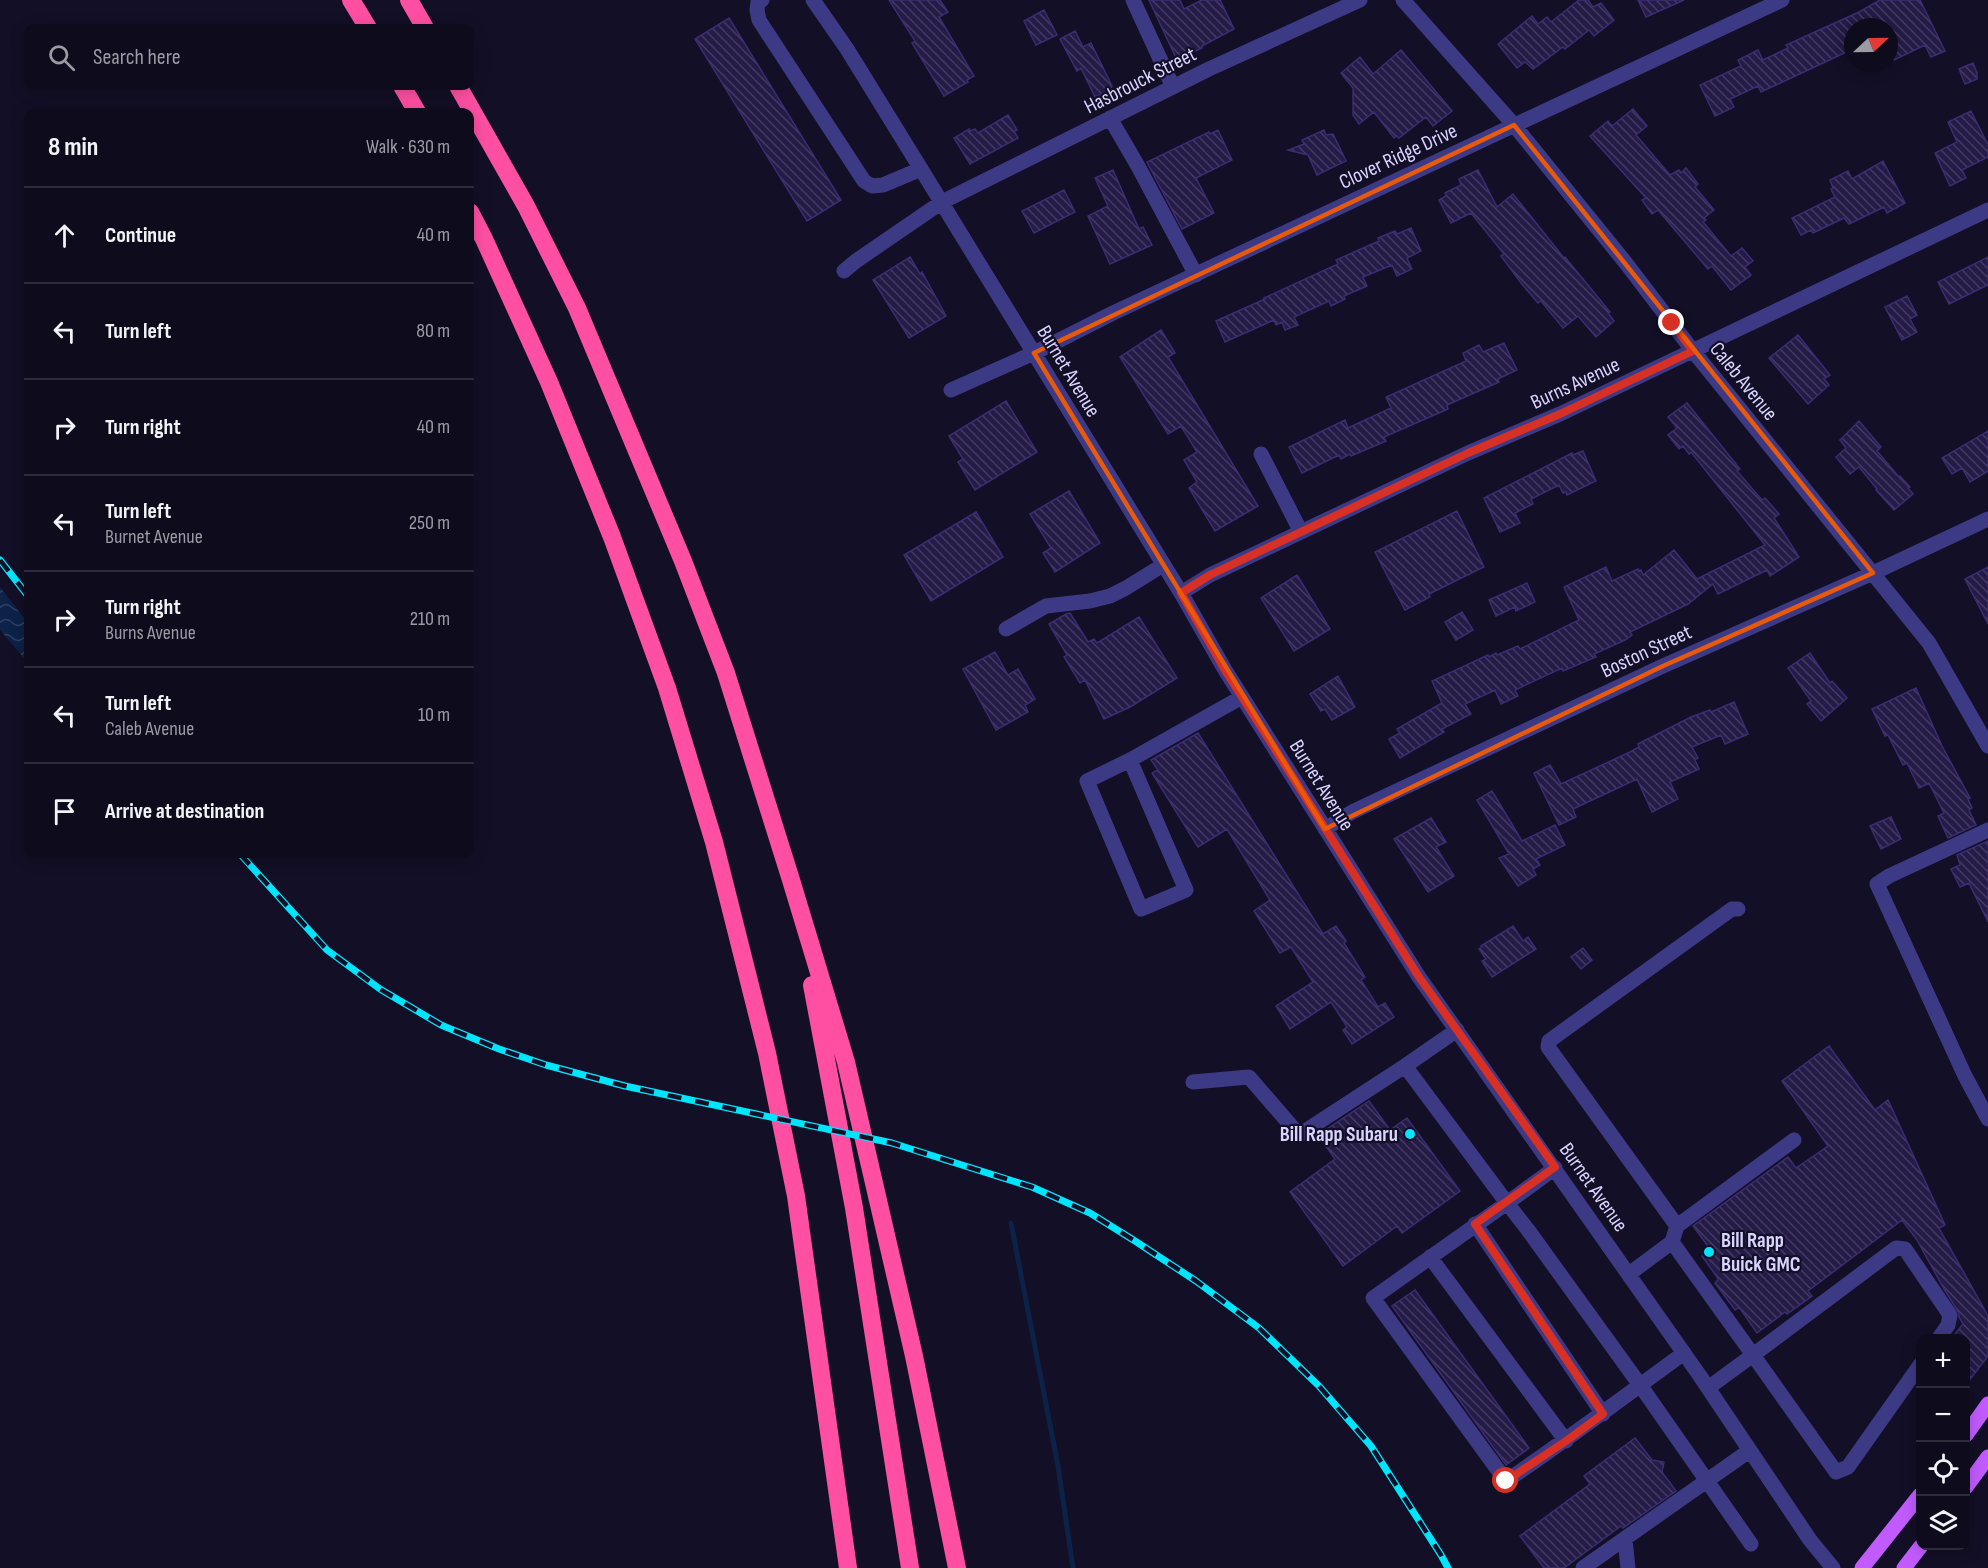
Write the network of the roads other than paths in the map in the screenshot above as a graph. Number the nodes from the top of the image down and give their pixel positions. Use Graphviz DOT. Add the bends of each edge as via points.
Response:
graph roads {
  1 [pos="351,0"];
  2 [pos="409,0"];
  3 [pos="762,0"];
  4 [pos="813,0"];
  5 [pos="1133,0"];
  6 [pos="1360,0"];
  7 [pos="1403,0"];
  8 [pos="1782,0"];
  9 [pos="366,24"];
  10 [pos="423,24"];
  11 [pos="1173,87"];
  12 [pos="404,90"];
  13 [pos="460,90"];
  14 [pos="415,108"];
  15 [pos="470,108"];
  16 [pos="474,114"];
  17 [pos="1110,118"];
  18 [pos="1514,125"];
  19 [pos="921,168"];
  20 [pos="942,202"];
  21 [pos="1988,210"];
  22 [pos="474,221"];
  23 [pos="844,272"];
  24 [pos="1196,274"];
  25 [pos="1693,351"];
  26 [pos="1034,353"];
  27 [pos="951,390"];
  28 [pos="1262,454"];
  29 [pos="1988,519"];
  30 [pos="1301,532"];
  31 [pos="1163,565"];
  32 [pos="1873,573"];
  33 [pos="1181,593"];
  34 [pos="1006,629"];
  35 [pos="1242,697"];
  36 [pos="1988,746"];
  37 [pos="1130,760"];
  38 [pos="1324,829"];
  39 [pos="1988,830"];
  40 [pos="1738,909"];
  41 [pos="1457,1030"];
  42 [pos="837,1064"];
  43 [pos="1405,1066"];
  44 [pos="1193,1082"];
  45 [pos="1988,1119"];
  46 [pos="1794,1140"];
  47 [pos="1555,1167"];
  48 [pos="1507,1203"];
  49 [pos="1475,1224"];
  50 [pos="1677,1226"];
  51 [pos="1672,1242"];
  52 [pos="1430,1257"];
  53 [pos="1629,1274"];
  54 [pos="1942,1334"];
  55 [pos="1684,1353"];
  56 [pos="1753,1355"];
  57 [pos="1916,1371"];
  58 [pos="1640,1385"];
  59 [pos="1708,1388"];
  60 [pos="1988,1404"];
  61 [pos="1603,1414"];
  62 [pos="1970,1428"];
  63 [pos="1566,1441"];
  64 [pos="1749,1451"];
  65 [pos="1988,1457"];
  66 [pos="1970,1480"];
  67 [pos="1707,1481"];
  68 [pos="1919,1496"];
  69 [pos="1624,1539"];
  70 [pos="1751,1544"];
  71 [pos="1917,1550"];
  72 [pos="848,1568"];
  73 [pos="910,1568"];
  74 [pos="957,1568"];
  75 [pos="1583,1568"];
  76 [pos="1629,1568"];
  77 [pos="1833,1568"];
  78 [pos="1862,1568"];
  79 [pos="1904,1568"];
  1 -- 9 [label="highway"];
  2 -- 10 [label="highway"];
  3 -- 19 [label="street" via="758,3 759,20 864,181 872,186 883,185"];
  4 -- 19 [label="street, Burnet Avenue"];
  5 -- 11 [label="street"];
  6 -- 11 [label="street, Hasbrouck Street"];
  7 -- 18 [label="street, Caleb Avenue"];
  8 -- 18 [label="street, Clover Ridge Drive"];
  11 -- 17 [label="street, Hasbrouck Street"];
  12 -- 14 [label="highway"];
  13 -- 15 [label="highway"];
  16 -- 42 [label="highway" via="577,308 684,561 726,673 792,880"];
  17 -- 20 [label="street, Hasbrouck Street"];
  17 -- 24 [label="street"];
  18 -- 24 [label="street, Clover Ridge Drive"];
  18 -- 25 [label="street, Caleb Avenue"];
  19 -- 20 [label="street, Burnet Avenue"];
  20 -- 23 [label="street, Hasbrouck Street"];
  20 -- 26 [label="street, Burnet Avenue"];
  21 -- 25 [label="street, Burns Avenue"];
  22 -- 72 [label="highway" via="549,382 612,537 667,688 714,842 767,1053 796,1196"];
  24 -- 26 [label="street, Clover Ridge Drive"];
  25 -- 30 [label="street, Burns Avenue"];
  25 -- 32 [label="street, Caleb Avenue"];
  26 -- 27 [label="street, Clover Ridge Drive"];
  26 -- 31 [label="street, Burnet Avenue"];
  28 -- 30 [label="street"];
  29 -- 32 [label="street, Boston Street"];
  30 -- 33 [label="street, Burns Avenue"];
  31 -- 33 [label="street, Burnet Avenue"];
  31 -- 34 [label="street" via="1110,596 1046,606"];
  32 -- 36 [label="street, Caleb Avenue" via="1929,643"];
  32 -- 38 [label="street, Boston Street" via="1652,671 1352,812"];
  33 -- 35 [label="street, Burnet Avenue"];
  35 -- 37 [label="street"];
  35 -- 38 [label="street, Burnet Avenue"];
  37 -- 37 [label="street" via="1087,781 1141,909 1186,890"];
  38 -- 41 [label="street, Burnet Avenue"];
  39 -- 45 [label="street" via="1877,884"];
  40 -- 50 [label="street" via="1732,909 1549,1041 1548,1047"];
  41 -- 43 [label="street"];
  41 -- 47 [label="street, Burnet Avenue"];
  42 -- 73 [label="highway" via="854,1208"];
  42 -- 74 [label="highway" via="882,1215"];
  43 -- 44 [label="street" via="1299,1135 1249,1077"];
  43 -- 48 [label="street"];
  46 -- 50 [label="street"];
  47 -- 48 [label="street"];
  47 -- 53 [label="street, Burnet Avenue"];
  48 -- 49 [label="street"];
  48 -- 58 [label="street"];
  49 -- 52 [label="street"];
  49 -- 61 [label="street"];
  50 -- 51 [label="street"];
  51 -- 53 [label="street"];
  51 -- 56 [label="street"];
  52 -- 63 [label="street"];
  52 -- 63 [label="street" via="1373,1298 1506,1481"];
  53 -- 55 [label="street, Burnet Avenue"];
  54 -- 56 [label="street" via="1950,1315 1905,1249 1896,1248"];
  55 -- 58 [label="street"];
  55 -- 59 [label="street, Burnet Avenue"];
  56 -- 57 [label="street" via="1836,1472 1848,1467"];
  56 -- 59 [label="street"];
  58 -- 61 [label="street"];
  58 -- 67 [label="street"];
  59 -- 64 [label="street, Burnet Avenue"];
  60 -- 62 [label="main road"];
  61 -- 63 [label="street"];
  64 -- 67 [label="street"];
  64 -- 77 [label="street, Burnet Avenue"];
  65 -- 66 [label="main road"];
  67 -- 69 [label="street"];
  67 -- 70 [label="street"];
  68 -- 78 [label="main road"];
  69 -- 75 [label="street"];
  69 -- 76 [label="street"];
  71 -- 79 [label="main road"];
}
